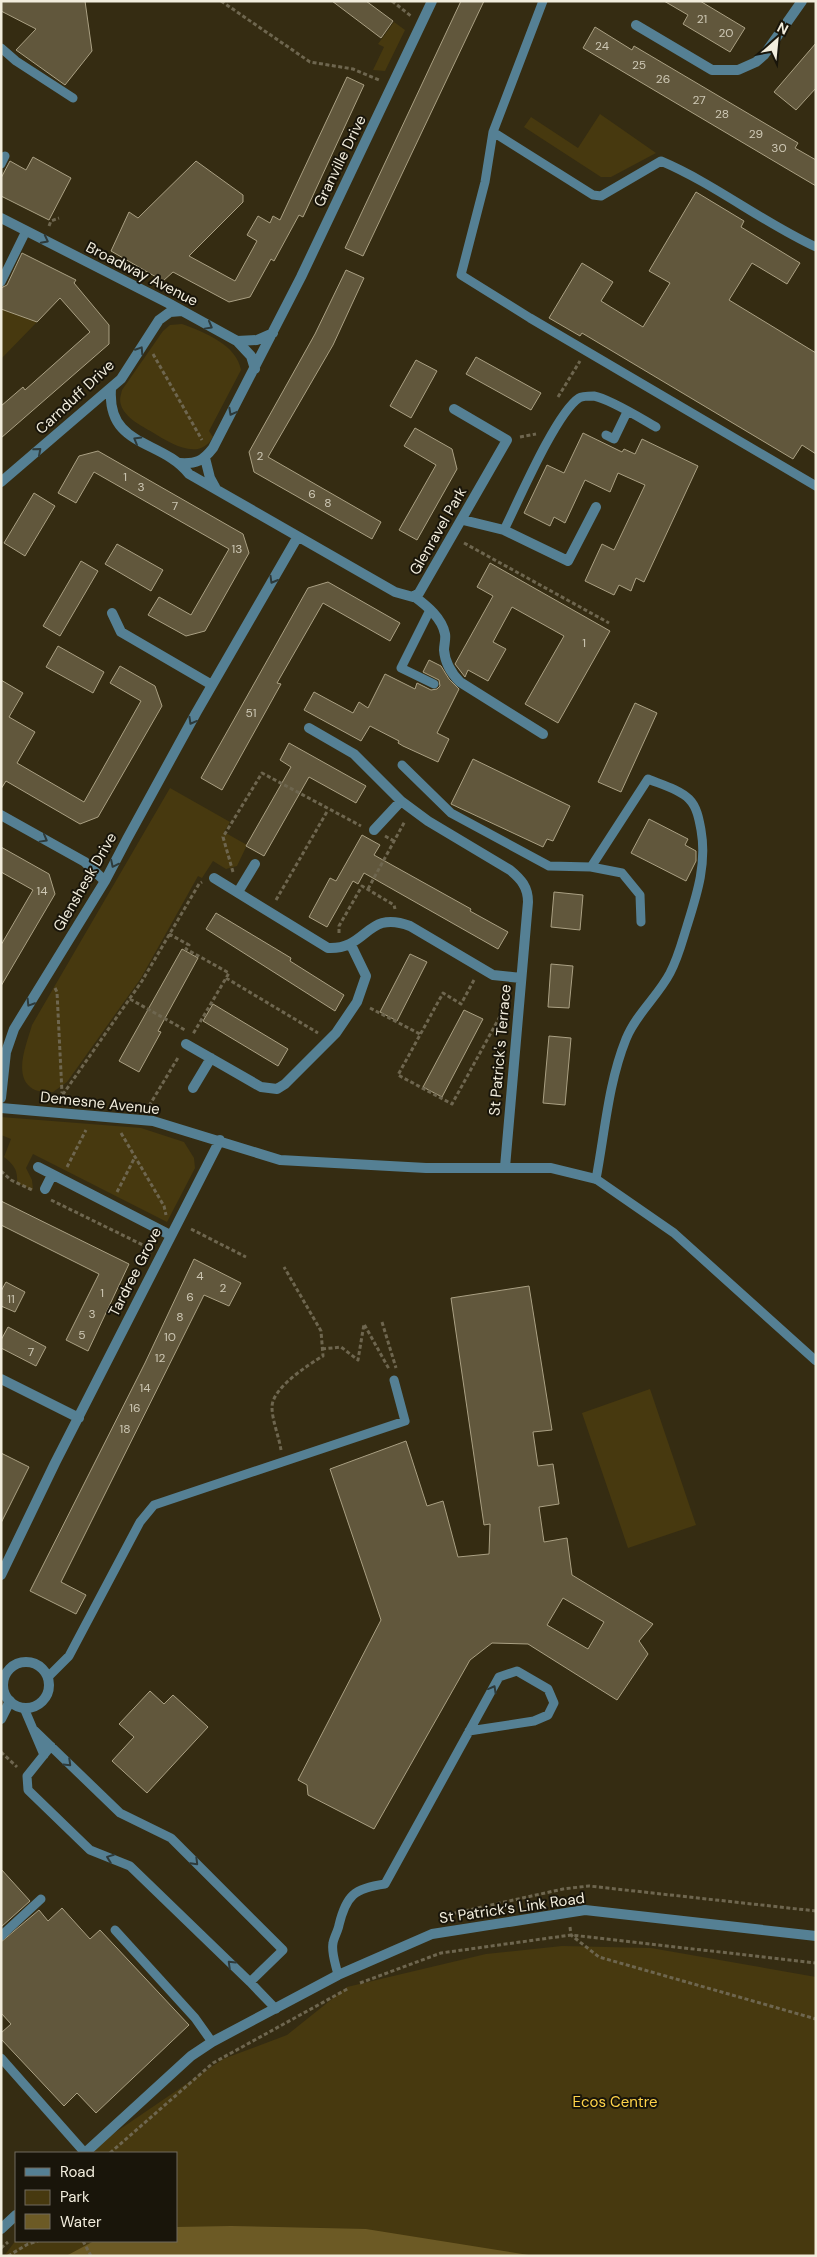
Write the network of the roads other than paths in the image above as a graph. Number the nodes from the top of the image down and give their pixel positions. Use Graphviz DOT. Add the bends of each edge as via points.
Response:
graph roads {
  1 [pos="432,1"];
  2 [pos="543,1"];
  3 [pos="802,1"];
  4 [pos="636,25"];
  5 [pos="1,48"];
  6 [pos="73,98"];
  7 [pos="494,132"];
  8 [pos="1,218"];
  9 [pos="26,231"];
  10 [pos="816,247"];
  11 [pos="1,282"];
  12 [pos="182,311"];
  13 [pos="273,334"];
  14 [pos="237,342"];
  15 [pos="255,369"];
  16 [pos="111,389"];
  17 [pos="454,409"];
  18 [pos="627,412"];
  19 [pos="656,427"];
  20 [pos="606,435"];
  21 [pos="205,458"];
  22 [pos="180,463"];
  23 [pos="1,482"];
  24 [pos="816,486"];
  25 [pos="216,490"];
  26 [pos="596,506"];
  27 [pos="463,520"];
  28 [pos="504,530"];
  29 [pos="297,538"];
  30 [pos="415,597"];
  31 [pos="430,610"];
  32 [pos="112,613"];
  33 [pos="434,684"];
  34 [pos="212,685"];
  35 [pos="309,728"];
  36 [pos="543,734"];
  37 [pos="402,765"];
  38 [pos="401,801"];
  39 [pos="1,815"];
  40 [pos="374,830"];
  41 [pos="255,864"];
  42 [pos="591,867"];
  43 [pos="214,878"];
  44 [pos="105,881"];
  45 [pos="238,892"];
  46 [pos="641,922"];
  47 [pos="351,945"];
  48 [pos="521,978"];
  49 [pos="186,1044"];
  50 [pos="211,1058"];
  51 [pos="193,1088"];
  52 [pos="1,1098"];
  53 [pos="1,1108"];
  54 [pos="220,1140"];
  55 [pos="38,1167"];
  56 [pos="505,1167"];
  57 [pos="57,1177"];
  58 [pos="596,1179"];
  59 [pos="45,1189"];
  60 [pos="170,1235"];
  61 [pos="816,1361"];
  62 [pos="1,1379"];
  63 [pos="394,1380"];
  64 [pos="79,1418"];
  65 [pos="1,1575"];
  66 [pos="1,1663"];
  67 [pos="16,1664"];
  68 [pos="48,1677"];
  69 [pos="6,1697"];
  70 [pos="24,1708"];
  71 [pos="1,1718"];
  72 [pos="33,1729"];
  73 [pos="470,1732"];
  74 [pos="52,1746"];
  75 [pos="44,1755"];
  76 [pos="41,1899"];
  77 [pos="115,1930"];
  78 [pos="1,1936"];
  79 [pos="816,1936"];
  80 [pos="338,1974"];
  81 [pos="250,1982"];
  82 [pos="276,2009"];
  83 [pos="212,2042"];
  84 [pos="1,2058"];
  85 [pos="84,2152"];
  86 [pos="86,2152"];
  87 [pos="15,2216"];
  88 [pos="1,2228"];
  1 -- 13 [label="street, Granville Drive"];
  2 -- 7 [label="lane"];
  3 -- 4 [label="street" via="764,54 756,62 738,70 712,70"];
  5 -- 6 [label="lane"];
  7 -- 10 [label="lane" via="594,195 600,196 661,161"];
  7 -- 24 [label="lane" via="461,275"];
  8 -- 9 [label="street, Broadway Avenue"];
  9 -- 11 [label="lane"];
  9 -- 12 [label="street, Broadway Avenue, one-way"];
  12 -- 14 [label="street, Broadway Avenue, one-way"];
  16 -- 12 [label="street, Carnduff Drive, one-way" via="159,320 170,312"];
  13 -- 14 [label="street"];
  13 -- 15 [label="street, Granville Drive"];
  14 -- 15 [label="street, Broadway Avenue" via="251,356"];
  15 -- 21 [label="street, Granville Drive, one-way"];
  22 -- 16 [label="street, Glenravel Park, one-way" via="126,433 112,414"];
  23 -- 16 [label="street, Carnduff Drive, one-way"];
  17 -- 27 [label="street, Glenravel Park" via="507,440"];
  18 -- 19 [label="lane"];
  18 -- 20 [label="lane" via="614,439"];
  18 -- 28 [label="lane" via="594,396 580,397 568,408"];
  21 -- 22 [label="street" via="193,463"];
  21 -- 25 [label="street"];
  22 -- 25 [label="street, Glenravel Park" via="189,474"];
  25 -- 29 [label="street, Glenravel Park"];
  26 -- 28 [label="street" via="568,561"];
  27 -- 28 [label="street"];
  27 -- 30 [label="street, Glenravel Park"];
  29 -- 30 [label="street, Glenravel Park" via="395,592"];
  29 -- 34 [label="street, Glenshesk Drive, one-way"];
  30 -- 31 [label="street"];
  31 -- 33 [label="lane" via="401,668"];
  31 -- 36 [label="street" via="444,631 446,658 452,674"];
  32 -- 34 [label="street" via="121,632"];
  34 -- 44 [label="street, Glenshesk Drive, one-way"];
  35 -- 38 [label="street" via="354,754"];
  37 -- 42 [label="lane" via="451,813 549,866"];
  38 -- 40 [label="street"];
  38 -- 48 [label="street" via="510,870 522,881 528,902"];
  39 -- 44 [label="street, one-way" via="86,862"];
  41 -- 45 [label="street"];
  42 -- 46 [label="lane" via="622,873 640,895"];
  42 -- 58 [label="lane" via="648,779 684,795 695,807 704,854 701,876 670,973 635,1022 621,1053 609,1093"];
  43 -- 45 [label="street"];
  44 -- 52 [label="street, Glenshesk Drive, one-way" via="10,1039"];
  45 -- 47 [label="street" via="328,948"];
  47 -- 48 [label="street, St Patrick's Terrace" via="378,923 396,920 493,975"];
  47 -- 50 [label="street" via="366,976 357,1002 329,1040 285,1084 277,1089 261,1087"];
  48 -- 56 [label="street, St Patrick's Terrace"];
  49 -- 50 [label="street"];
  50 -- 51 [label="street"];
  53 -- 54 [label="street, Demesne Avenue" via="153,1121"];
  54 -- 56 [label="street, Demesne Avenue" via="280,1160 426,1168"];
  54 -- 60 [label="street, Tardree Grove"];
  55 -- 57 [label="street"];
  56 -- 58 [label="street, Demesne Avenue" via="551,1168"];
  57 -- 59 [label="street"];
  57 -- 60 [label="street"];
  58 -- 61 [label="lane" via="674,1233"];
  60 -- 64 [label="street, Tardree Grove"];
  62 -- 64 [label="street"];
  63 -- 68 [label="lane" via="405,1421 154,1505 140,1522 69,1656"];
  64 -- 65 [label="street, Tardree Grove"];
  66 -- 67 [label="street"];
  67 -- 68 [label="street" via="38,1665"];
  67 -- 69 [label="street" via="3,1681"];
  68 -- 70 [label="street" via="48,1692 44,1699"];
  69 -- 70 [label="street"];
  69 -- 71 [label="street"];
  70 -- 72 [label="lane"];
  72 -- 74 [label="lane"];
  72 -- 75 [label="lane"];
  73 -- 73 [label="lane, one-way" via="499,1677 517,1671 548,1689 554,1703 548,1715 534,1721"];
  73 -- 80 [label="lane" via="385,1884 356,1893 342,1910 332,1944"];
  74 -- 75 [label="lane"];
  74 -- 81 [label="lane, one-way" via="120,1813 171,1838 283,1950"];
  81 -- 75 [label="lane, one-way" via="130,1866 90,1850 28,1790 27,1776"];
  76 -- 78 [label="lane"];
  77 -- 83 [label="lane" via="195,2018"];
  79 -- 80 [label="street, St Patrick’s Link Road" via="586,1910 432,1934"];
  80 -- 82 [label="street, St Patrick’s Link Road"];
  81 -- 82 [label="lane"];
  82 -- 83 [label="street, St Patrick’s Link Road"];
  83 -- 86 [label="street, St Patrick’s Link Road" via="191,2056"];
  84 -- 85 [label="lane"];
  87 -- 88 [label="street"];
}
